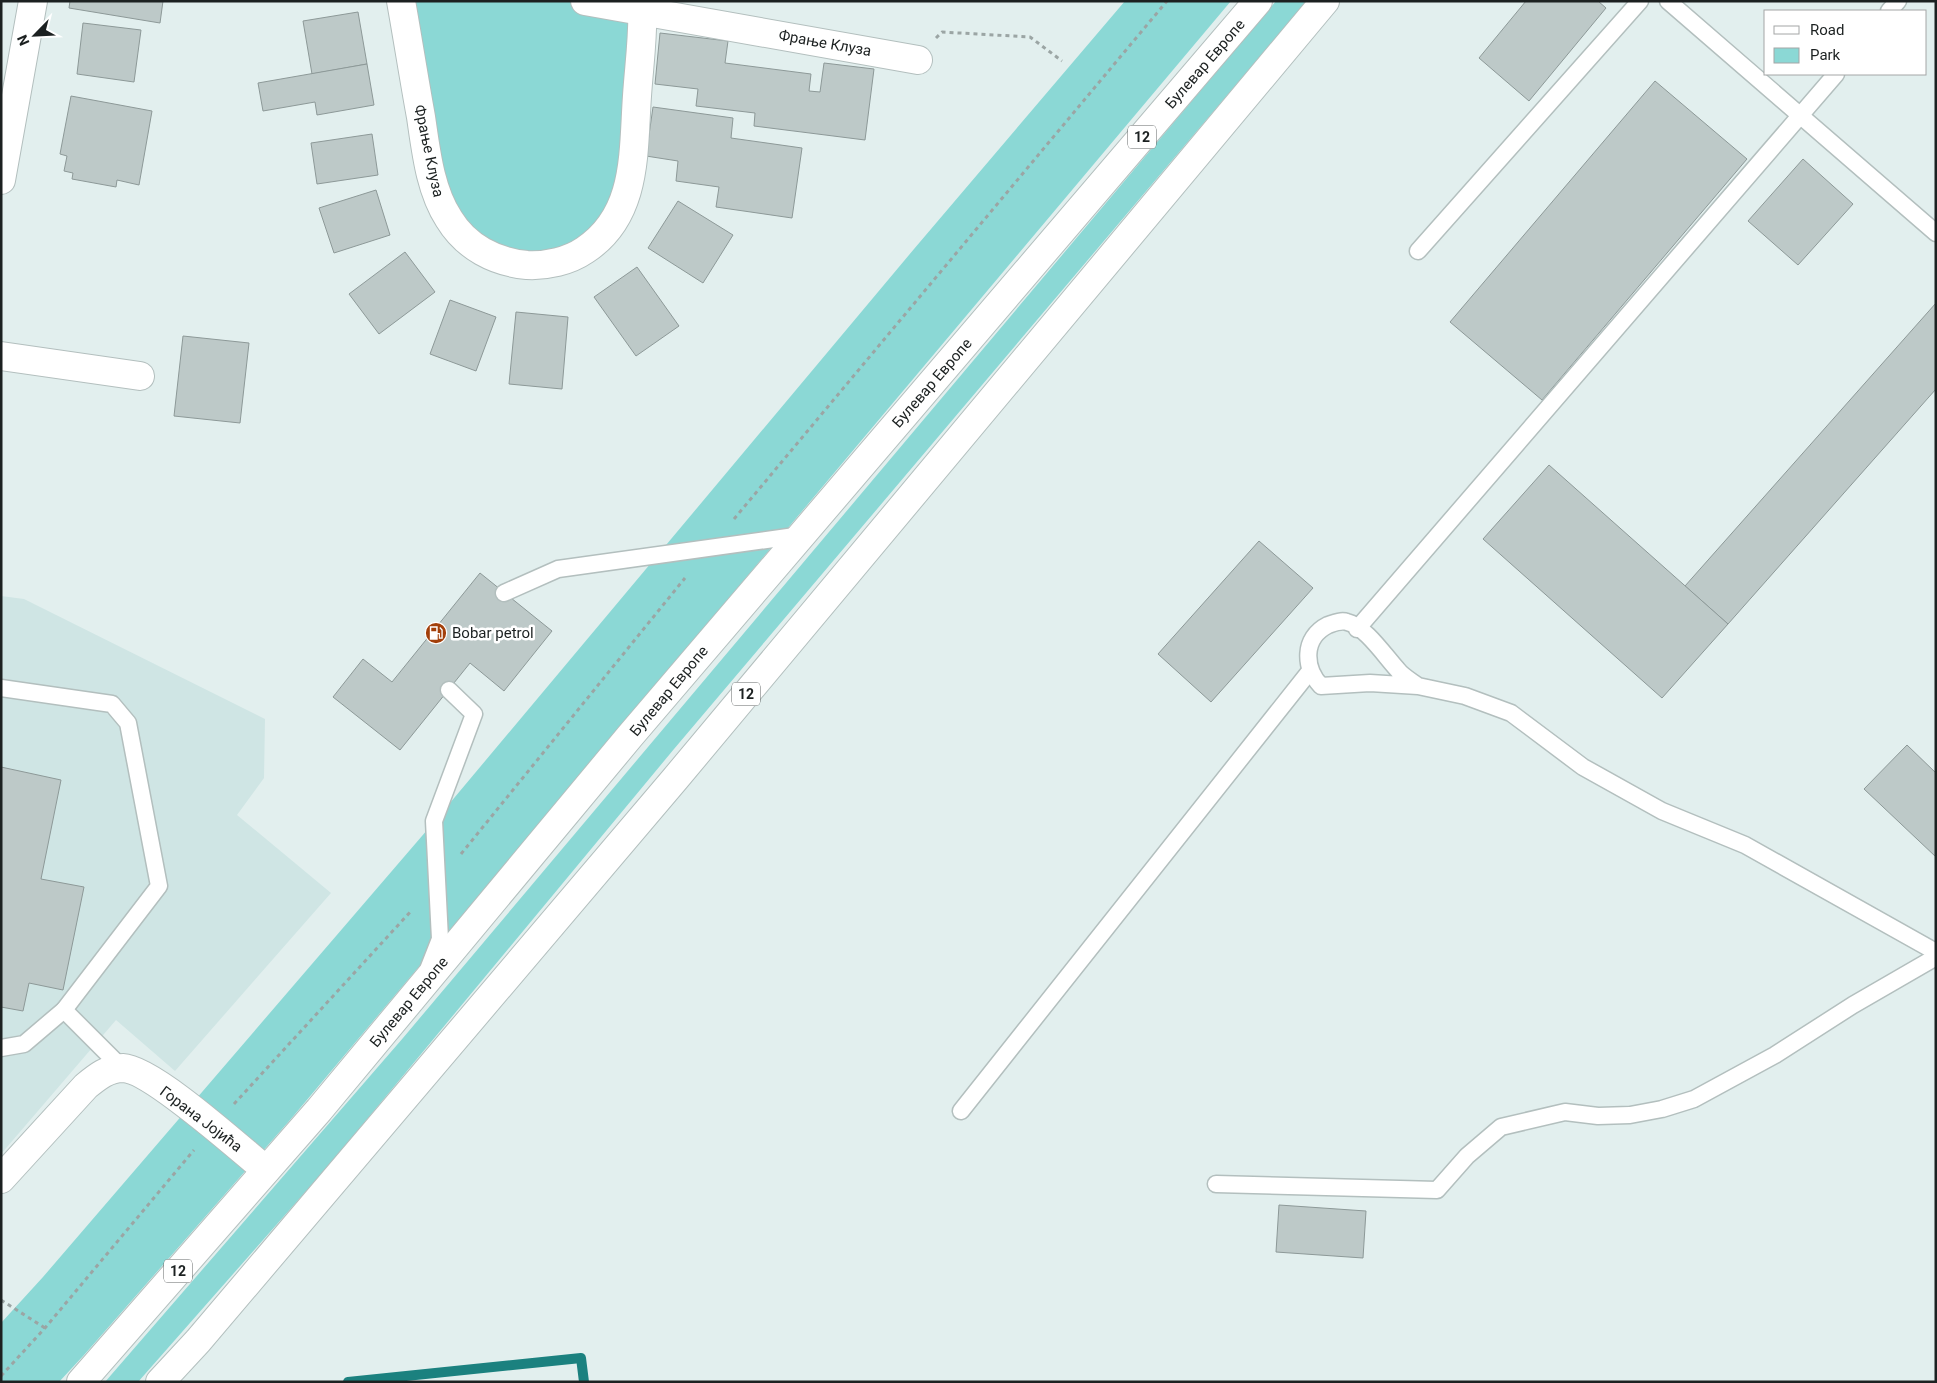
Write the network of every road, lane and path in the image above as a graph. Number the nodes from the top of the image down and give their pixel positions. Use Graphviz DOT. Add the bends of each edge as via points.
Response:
graph roads {
  1 [pos="33,1"];
  2 [pos="401,1"];
  3 [pos="585,1"];
  4 [pos="1167,1"];
  5 [pos="1258,1"];
  6 [pos="1326,1"];
  7 [pos="1640,1"];
  8 [pos="1668,1"];
  9 [pos="642,7"];
  10 [pos="918,60"];
  11 [pos="1062,61"];
  12 [pos="1835,75"];
  13 [pos="1800,115"];
  14 [pos="1,180"];
  15 [pos="1936,233"];
  16 [pos="1418,251"];
  17 [pos="1,356"];
  18 [pos="140,376"];
  19 [pos="802,535"];
  20 [pos="710,548"];
  21 [pos="504,593"];
  22 [pos="1357,629"];
  23 [pos="1310,671"];
  24 [pos="1418,686"];
  25 [pos="1,688"];
  26 [pos="449,690"];
  27 [pos="438,881"];
  28 [pos="1936,952"];
  29 [pos="1936,957"];
  30 [pos="422,986"];
  31 [pos="64,1010"];
  32 [pos="1,1048"];
  33 [pos="122,1068"];
  34 [pos="961,1111"];
  35 [pos="214,1126"];
  36 [pos="266,1170"];
  37 [pos="1,1179"];
  38 [pos="1216,1184"];
  39 [pos="1,1300"];
  40 [pos="45,1328"];
  41 [pos="1,1376"];
  42 [pos="81,1382"];
  43 [pos="160,1382"];
  1 -- 14 [label="main road"];
  2 -- 9 [label="main road, Фрање Клуза" via="428,160 440,203 458,232 483,252 515,264 532,265 548,264 580,254 606,233 624,205 632,173"];
  3 -- 9 [label="main road, Фрање Клуза"];
  4 -- 20 [label="path"];
  5 -- 19 [label="main road, Булевар Европе / 12"];
  6 -- 43 [label="main road, 12" via="675,779"];
  7 -- 16 [label="lane"];
  8 -- 13 [label="lane"];
  9 -- 10 [label="main road, Фрање Клуза"];
  10 -- 11 [label="path" via="942,32 1030,37"];
  12 -- 13 [label="lane"];
  13 -- 15 [label="lane"];
  13 -- 22 [label="lane"];
  17 -- 18 [label="main road"];
  19 -- 20 [label="lane"];
  19 -- 30 [label="main road, Булевар Европе / 12"];
  20 -- 21 [label="lane" via="558,569"];
  20 -- 27 [label="path"];
  22 -- 23 [label="lane" via="1348,622 1342,622 1330,624 1319,631 1308,653"];
  22 -- 24 [label="lane" via="1367,635 1398,671"];
  23 -- 24 [label="lane" via="1321,686 1370,683"];
  23 -- 34 [label="lane"];
  24 -- 28 [label="lane" via="1465,696 1511,713 1591,772 1662,811 1746,846"];
  25 -- 31 [label="lane" via="112,704 128,722 130,732 159,886"];
  26 -- 27 [label="lane" via="474,714 434,821"];
  27 -- 30 [label="lane" via="440,939"];
  27 -- 35 [label="path"];
  29 -- 38 [label="lane" via="1853,1005 1775,1056 1694,1099 1630,1115 1565,1112 1502,1127 1467,1156 1437,1190"];
  30 -- 36 [label="main road, Булевар Европе / 12"];
  31 -- 32 [label="lane" via="24,1044"];
  31 -- 33 [label="lane"];
  33 -- 35 [label="main road, Горана Јојића" via="133,1071 183,1101"];
  33 -- 37 [label="main road" via="102,1073 86,1086"];
  35 -- 36 [label="main road, Горана Јојића"];
  35 -- 40 [label="path"];
  36 -- 42 [label="main road, Булевар Европе / 12"];
  39 -- 40 [label="path"];
  40 -- 41 [label="path"];
}
